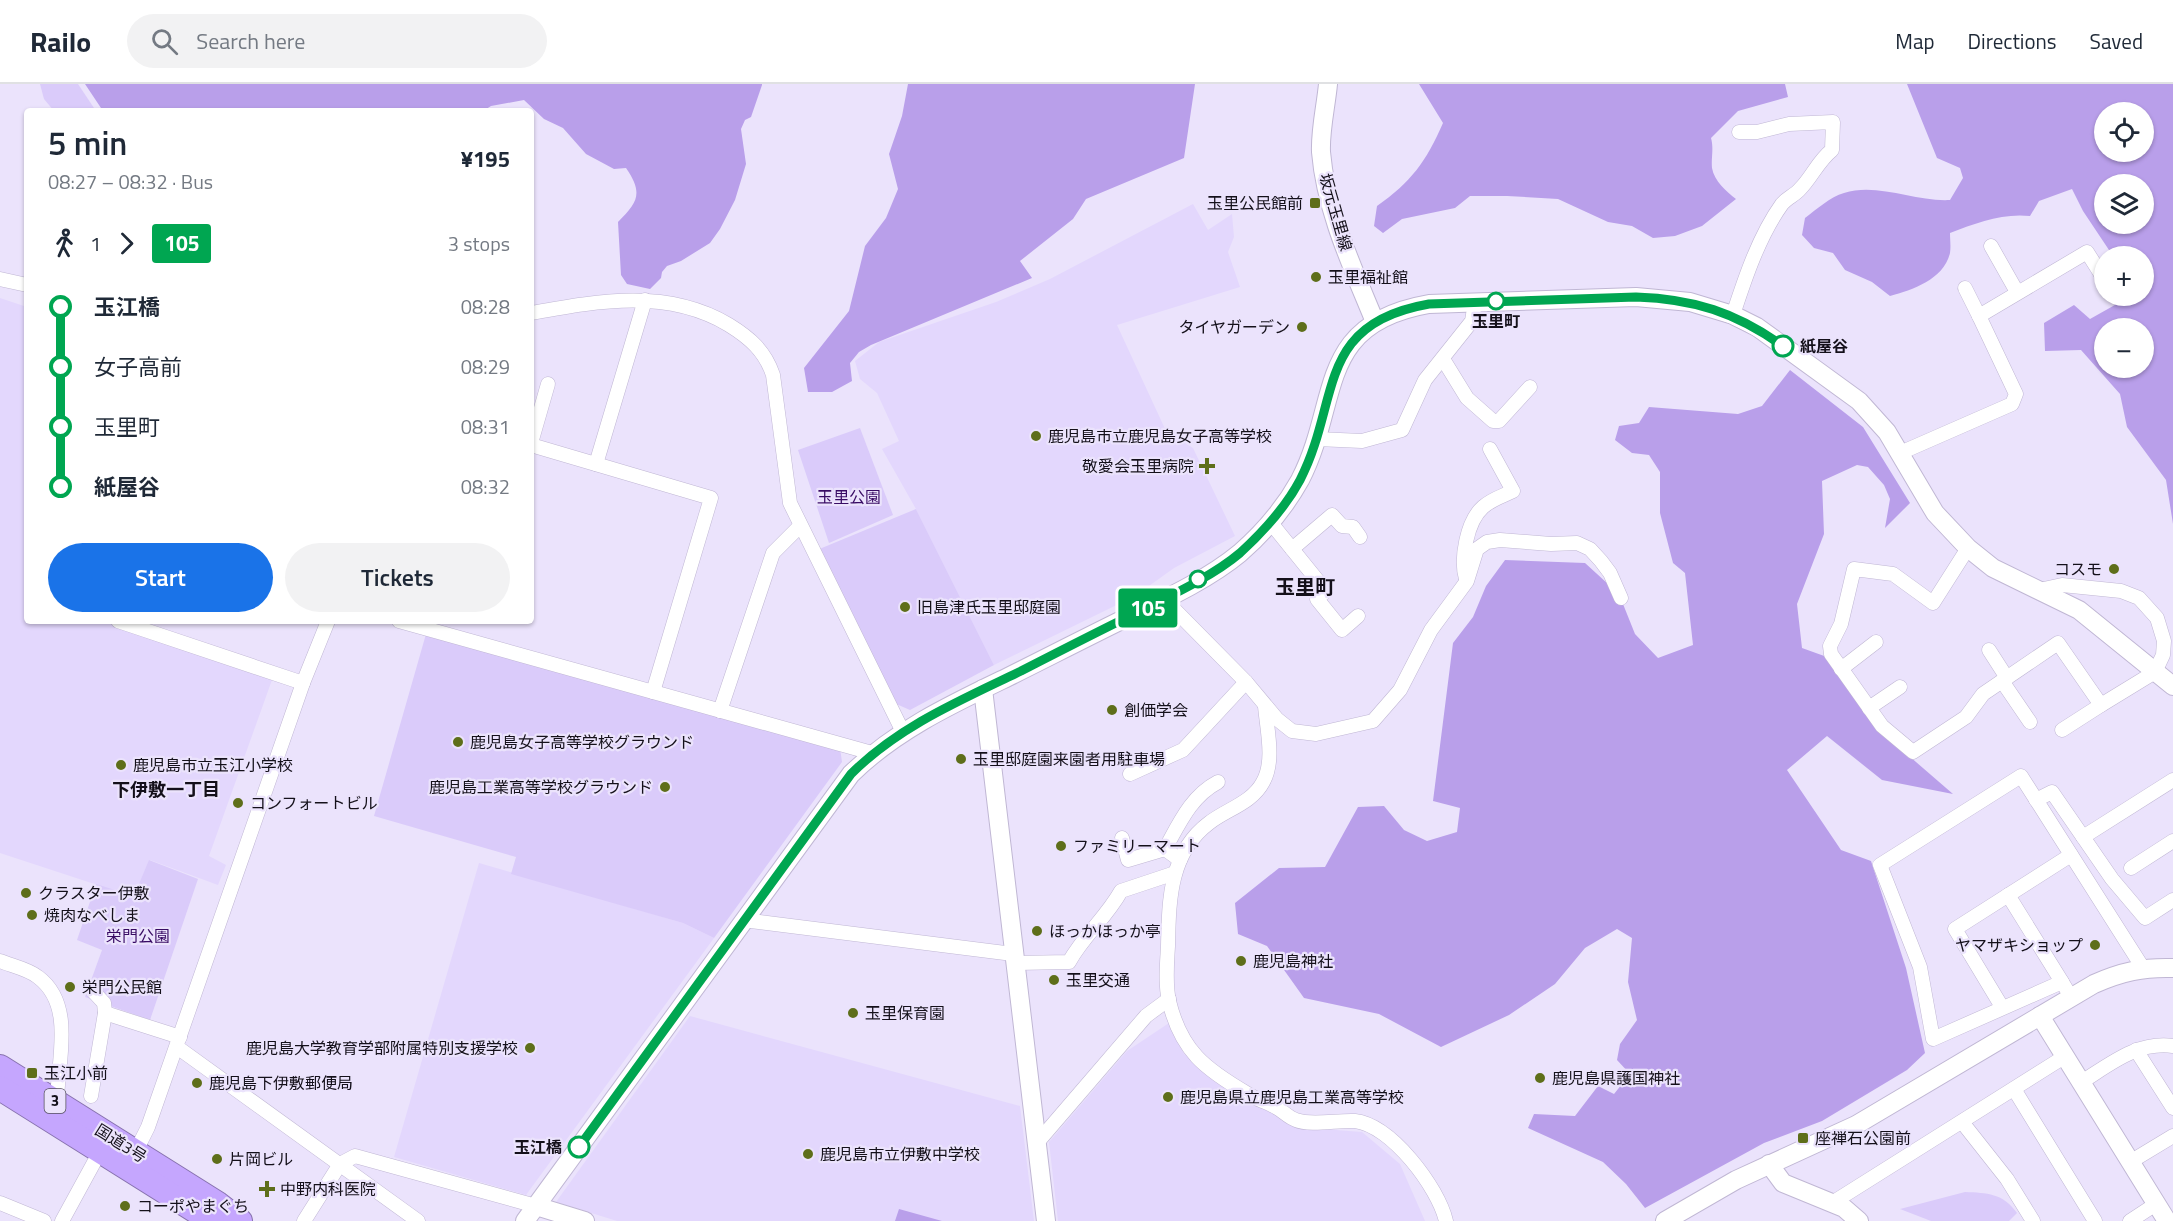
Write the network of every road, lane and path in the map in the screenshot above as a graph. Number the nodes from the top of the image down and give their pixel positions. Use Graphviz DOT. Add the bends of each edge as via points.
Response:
graph roads {
  1 [pos="1329,89"];
  2 [pos="1739,132"];
  3 [pos="1991,246"];
  4 [pos="2094,263"];
  5 [pos="0,279"];
  6 [pos="24,284"];
  7 [pos="1965,288"];
  8 [pos="2018,292"];
  9 [pos="645,300"];
  10 [pos="1475,302"];
  11 [pos="534,312"];
  12 [pos="1733,315"];
  13 [pos="1979,316"];
  14 [pos="1375,322"];
  15 [pos="1443,359"];
  16 [pos="548,384"];
  17 [pos="1530,387"];
  18 [pos="534,433"];
  19 [pos="1317,439"];
  20 [pos="534,445"];
  21 [pos="1490,449"];
  22 [pos="1900,453"];
  23 [pos="596,464"];
  24 [pos="1271,523"];
  25 [pos="799,527"];
  26 [pos="1360,537"];
  27 [pos="1968,548"];
  28 [pos="1292,549"];
  29 [pos="1467,581"];
  30 [pos="2039,590"];
  31 [pos="1621,598"];
  32 [pos="1164,599"];
  33 [pos="1358,616"];
  34 [pos="127,624"];
  35 [pos="327,624"];
  36 [pos="420,624"];
  37 [pos="1876,642"];
  38 [pos="1989,650"];
  39 [pos="1841,669"];
  40 [pos="2156,672"];
  41 [pos="2004,679"];
  42 [pos="1246,682"];
  43 [pos="303,683"];
  44 [pos="2173,686"];
  45 [pos="1900,687"];
  46 [pos="982,690"];
  47 [pos="653,692"];
  48 [pos="2101,705"];
  49 [pos="1266,706"];
  50 [pos="1869,708"];
  51 [pos="720,711"];
  52 [pos="2030,722"];
  53 [pos="2062,730"];
  54 [pos="903,732"];
  55 [pos="872,753"];
  56 [pos="1130,774"];
  57 [pos="2173,780"];
  58 [pos="1218,782"];
  59 [pos="2036,800"];
  60 [pos="2083,837"];
  61 [pos="1122,838"];
  62 [pos="2173,841"];
  63 [pos="1165,849"];
  64 [pos="2071,855"];
  65 [pos="1180,860"];
  66 [pos="2131,868"];
  67 [pos="1175,873"];
  68 [pos="2008,895"];
  69 [pos="2173,900"];
  70 [pos="743,920"];
  71 [pos="1014,958"];
  72 [pos="0,961"];
  73 [pos="2143,968"];
  74 [pos="2173,968"];
  75 [pos="2067,989"];
  76 [pos="92,990"];
  77 [pos="1169,999"];
  78 [pos="2002,1007"];
  79 [pos="105,1013"];
  80 [pos="2040,1016"];
  81 [pos="178,1042"];
  82 [pos="2173,1046"];
  83 [pos="2136,1050"];
  84 [pos="2064,1057"];
  85 [pos="0,1067"];
  86 [pos="2080,1083"];
  87 [pos="0,1088"];
  88 [pos="2014,1089"];
  89 [pos="91,1096"];
  90 [pos="57,1103"];
  91 [pos="2173,1108"];
  92 [pos="1962,1122"];
  93 [pos="2173,1136"];
  94 [pos="104,1144"];
  95 [pos="1036,1144"];
  96 [pos="132,1160"];
  97 [pos="2130,1162"];
  98 [pos="340,1164"];
  99 [pos="1769,1164"];
  100 [pos="0,1203"];
  101 [pos="1832,1203"];
  102 [pos="2156,1204"];
  103 [pos="530,1214"];
  104 [pos="1852,1219"];
  105 [pos="44,1221"];
  106 [pos="62,1221"];
  107 [pos="213,1221"];
  108 [pos="240,1221"];
  109 [pos="304,1221"];
  110 [pos="418,1221"];
  111 [pos="585,1221"];
  112 [pos="1046,1221"];
  113 [pos="1446,1221"];
  114 [pos="1665,1221"];
  115 [pos="2033,1221"];
  116 [pos="2095,1221"];
  117 [pos="2130,1221"];
  118 [pos="2167,1221"];
  1 -- 14 [label="street, 坂元玉里線" via="1321,150 1329,198"];
  2 -- 12 [label="street" via="1833,122 1832,150 1776,213"];
  3 -- 8 [label="street"];
  4 -- 8 [label="street" via="2087,252"];
  5 -- 6 [label="street"];
  7 -- 13 [label="street"];
  8 -- 13 [label="street"];
  9 -- 11 [label="street" via="602,301"];
  9 -- 23 [label="street"];
  9 -- 25 [label="street" via="703,311 743,334 768,359 790,503"];
  10 -- 12 [label="street" via="1667,298"];
  10 -- 14 [label="street" via="1409,308"];
  10 -- 15 [label="street" via="1472,321"];
  12 -- 22 [label="street" via="1757,327 1859,400 1877,418"];
  13 -- 22 [label="street" via="2016,394 2012,404"];
  14 -- 19 [label="street" via="1351,346 1334,373"];
  15 -- 17 [label="street" via="1467,398 1493,421 1499,421"];
  15 -- 19 [label="street" via="1425,380 1402,430 1362,441"];
  16 -- 18 [label="street"];
  19 -- 24 [label="street" via="1300,479"];
  20 -- 23 [label="street"];
  21 -- 29 [label="street" via="1513,491 1481,508 1472,526 1463,568"];
  22 -- 27 [label="street" via="1935,513"];
  23 -- 47 [label="street" via="711,498"];
  24 -- 28 [label="street"];
  24 -- 32 [label="street" via="1238,554"];
  25 -- 51 [label="street" via="773,553"];
  25 -- 54 [label="street"];
  26 -- 28 [label="street" via="1353,527 1342,526 1332,515"];
  27 -- 30 [label="street" via="1994,568"];
  27 -- 39 [label="street" via="1933,603 1893,574 1854,569 1841,624 1830,646"];
  28 -- 33 [label="street" via="1326,591 1317,599 1342,630"];
  29 -- 31 [label="street" via="1478,549 1487,542 1577,543 1601,561"];
  29 -- 49 [label="street" via="1431,630 1400,690 1373,721 1316,734 1292,731"];
  30 -- 40 [label="street" via="2087,615"];
  30 -- 40 [label="street" via="2062,585 2121,591 2139,598 2157,618 2164,641"];
  32 -- 42 [label="street"];
  32 -- 46 [label="street"];
  34 -- 43 [label="street"];
  35 -- 43 [label="street"];
  36 -- 47 [label="street"];
  37 -- 39 [label="street"];
  38 -- 41 [label="street"];
  39 -- 50 [label="street"];
  40 -- 44 [label="street"];
  40 -- 48 [label="street"];
  41 -- 48 [label="street" via="2058,643"];
  41 -- 50 [label="street" via="1983,694 1966,717 1913,752 1882,726"];
  41 -- 52 [label="street"];
  42 -- 49 [label="street"];
  42 -- 56 [label="street" via="1183,750"];
  43 -- 81 [label="street"];
  45 -- 50 [label="street"];
  46 -- 54 [label="street"];
  46 -- 71 [label="street"];
  47 -- 51 [label="street"];
  48 -- 53 [label="street"];
  49 -- 65 [label="street" via="1270,757 1263,783 1240,805 1198,833"];
  51 -- 55 [label="street"];
  54 -- 55 [label="street"];
  55 -- 70 [label="street" via="851,774"];
  57 -- 60 [label="street"];
  58 -- 63 [label="street" via="1188,808"];
  59 -- 60 [label="street" via="2052,792"];
  59 -- 64 [label="street"];
  59 -- 78 [label="street" via="2020,776 1880,865 1920,967 1933,1039"];
  60 -- 69 [label="street" via="2145,918"];
  61 -- 63 [label="street" via="1128,860"];
  62 -- 66 [label="street"];
  63 -- 65 [label="street"];
  64 -- 68 [label="street"];
  64 -- 73 [label="street"];
  65 -- 67 [label="street"];
  67 -- 71 [label="street" via="1121,891 1109,913 1088,932 1069,962"];
  67 -- 77 [label="street" via="1169,891"];
  68 -- 75 [label="street"];
  68 -- 78 [label="street" via="1955,929"];
  70 -- 71 [label="street"];
  70 -- 103 [label="street"];
  71 -- 95 [label="street"];
  72 -- 90 [label="street" via="38,976 53,992 61,1012"];
  73 -- 74 [label="street"];
  73 -- 75 [label="street"];
  75 -- 78 [label="street"];
  75 -- 80 [label="street"];
  76 -- 79 [label="street" via="104,1003"];
  77 -- 95 [label="street" via="1146,1016"];
  77 -- 113 [label="street" via="1186,1046 1249,1095 1296,1121 1354,1121 1382,1132 1425,1179"];
  79 -- 81 [label="street"];
  79 -- 89 [label="street"];
  80 -- 84 [label="street"];
  80 -- 99 [label="street" via="1856,1125"];
  81 -- 96 [label="street" via="145,1137"];
  81 -- 98 [label="street"];
  82 -- 83 [label="street"];
  83 -- 86 [label="street"];
  83 -- 91 [label="street"];
  84 -- 86 [label="street"];
  84 -- 88 [label="street"];
  85 -- 90 [label="highway, 国道3号 / 3"];
  86 -- 97 [label="street"];
  87 -- 94 [label="highway, 国道3号 / 3"];
  88 -- 92 [label="street"];
  88 -- 116 [label="street"];
  90 -- 94 [label="highway, 国道3号 / 3"];
  92 -- 101 [label="street"];
  92 -- 115 [label="street" via="2007,1179"];
  93 -- 97 [label="street"];
  94 -- 96 [label="highway, 国道3号 / 3"];
  94 -- 106 [label="street"];
  95 -- 112 [label="street"];
  96 -- 107 [label="highway, 国道3号 / 3"];
  96 -- 108 [label="highway, 国道3号 / 3" via="218,1204"];
  97 -- 102 [label="street"];
  98 -- 103 [label="street" via="355,1156"];
  98 -- 109 [label="street"];
  98 -- 110 [label="street"];
  99 -- 101 [label="street" via="1783,1183"];
  99 -- 114 [label="street"];
  100 -- 105 [label="street"];
  101 -- 104 [label="street"];
  102 -- 117 [label="street"];
  102 -- 118 [label="street"];
  103 -- 111 [label="street"];
}
